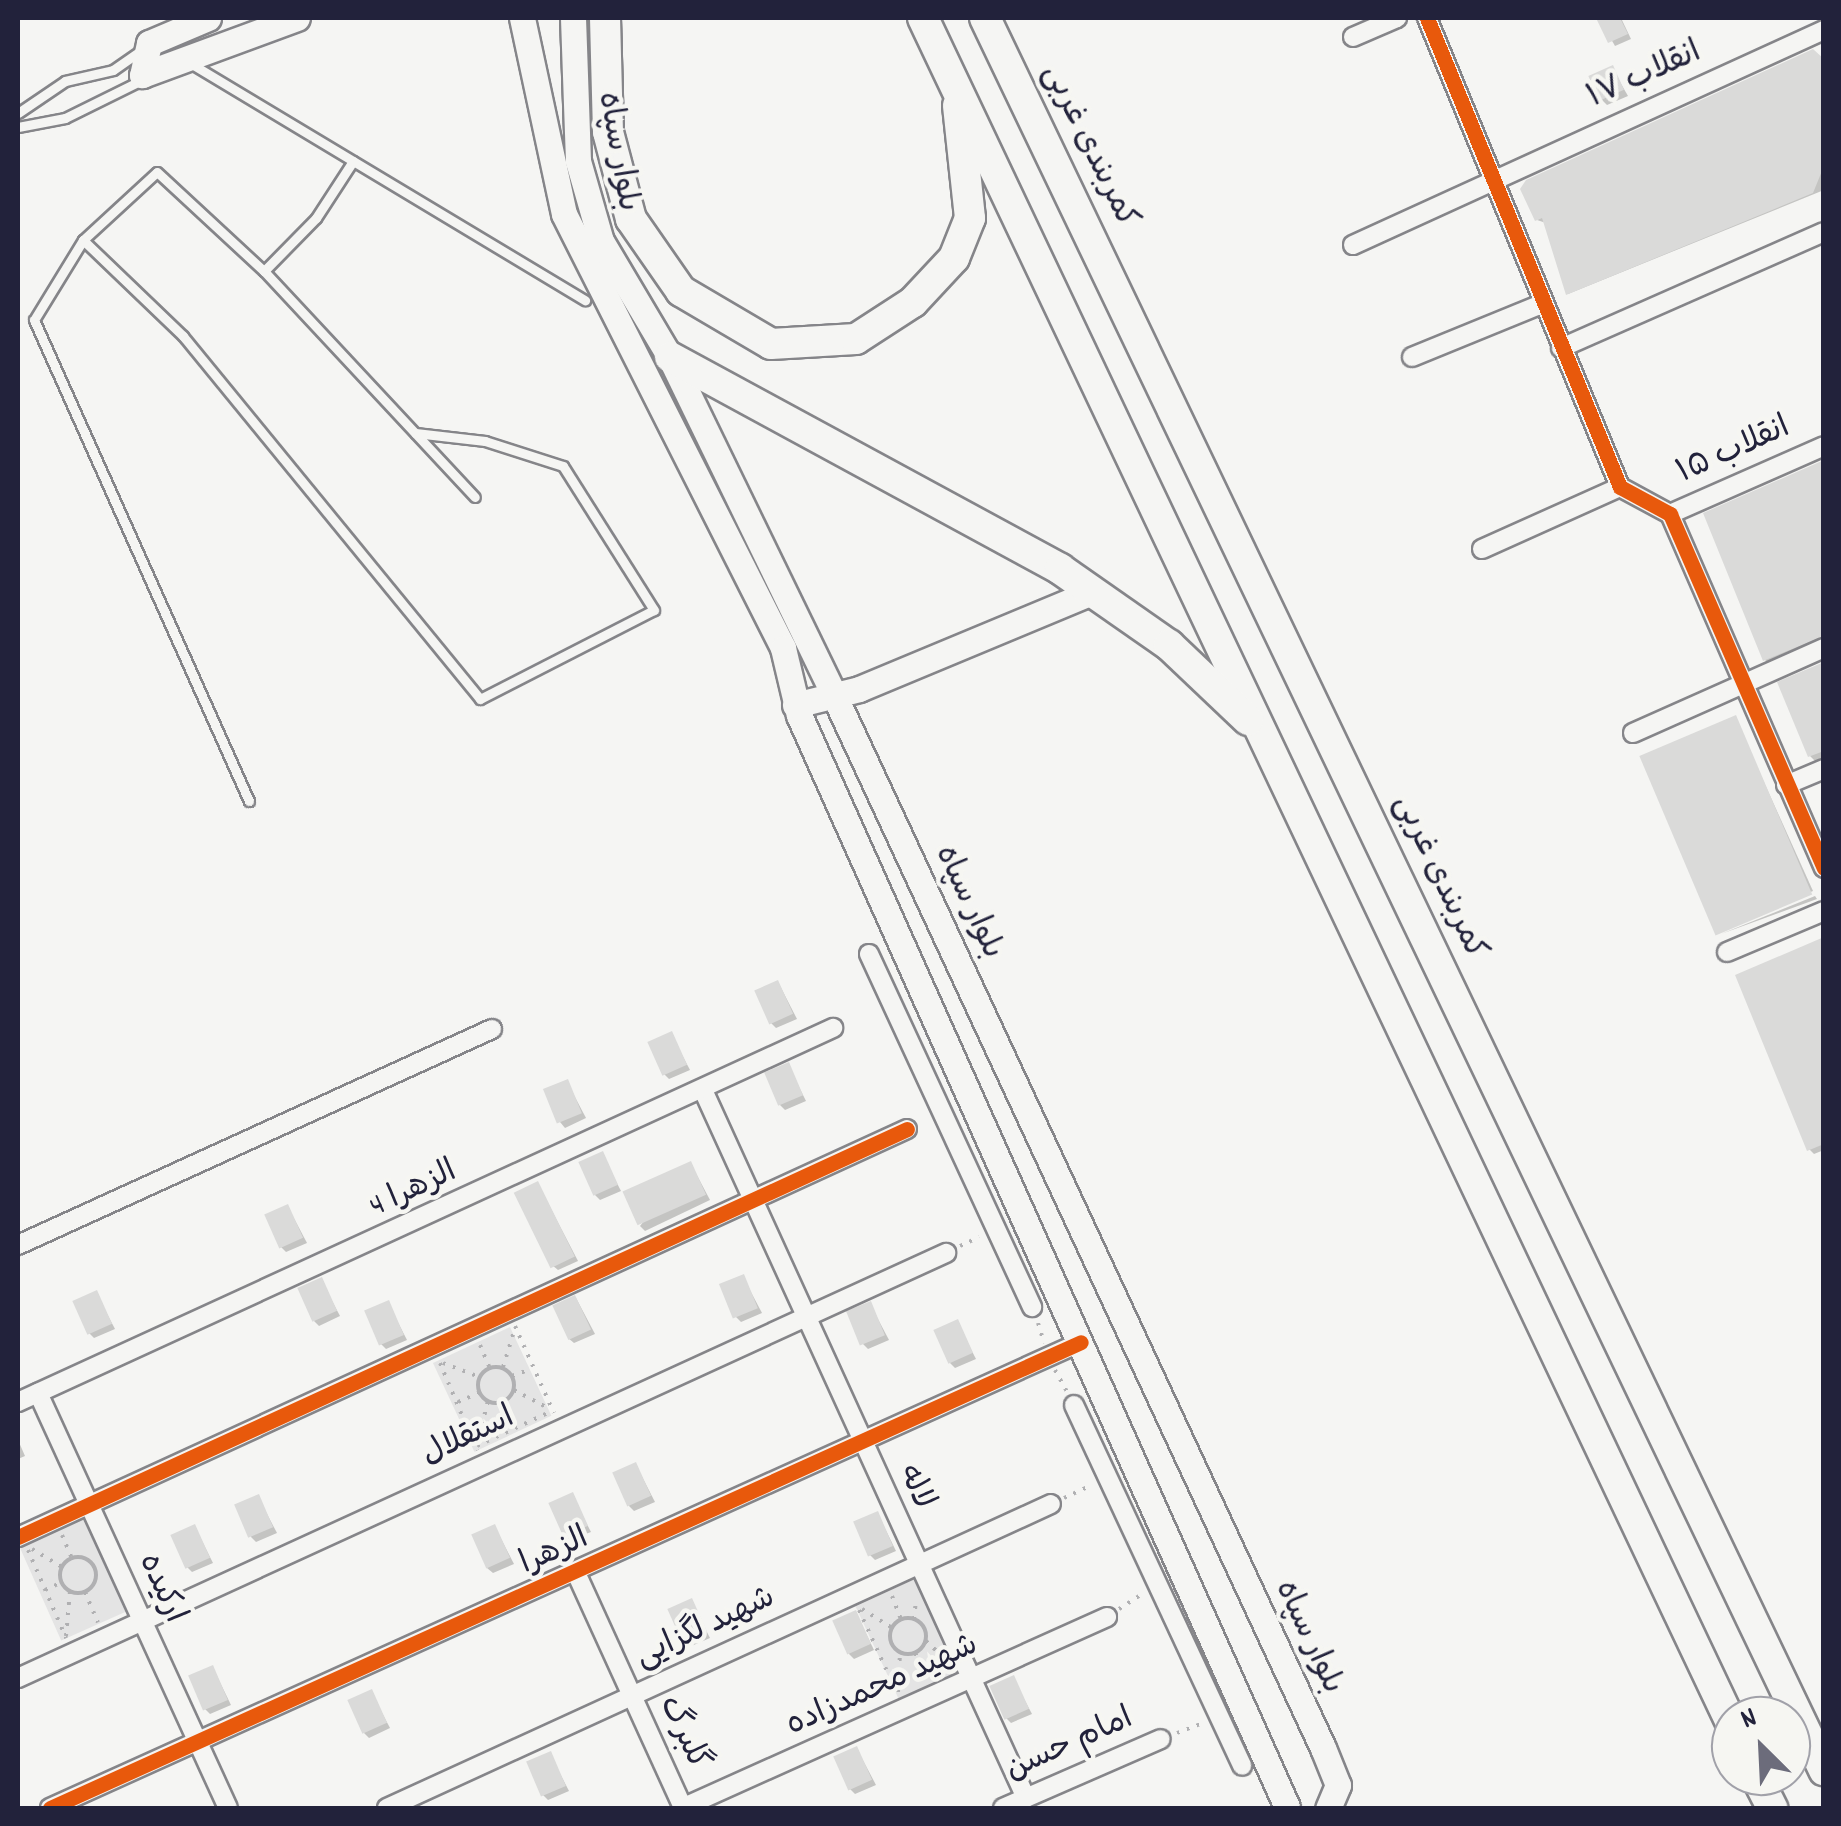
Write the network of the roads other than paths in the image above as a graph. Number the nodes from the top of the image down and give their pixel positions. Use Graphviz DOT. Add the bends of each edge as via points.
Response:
graph roads {
  1 [pos="208,18"];
  2 [pos="297,18"];
  3 [pos="522,18"];
  4 [pos="573,18"];
  5 [pos="605,18"];
  6 [pos="923,18"];
  7 [pos="986,18"];
  8 [pos="1398,18"];
  9 [pos="1427,18"];
  10 [pos="184,23"];
  11 [pos="1824,30"];
  12 [pos="1353,37"];
  13 [pos="140,51"];
  14 [pos="190,63"];
  15 [pos="952,74"];
  16 [pos="155,75"];
  17 [pos="18,113"];
  18 [pos="18,127"];
  19 [pos="353,160"];
  20 [pos="1490,178"];
  21 [pos="1824,232"];
  22 [pos="84,240"];
  23 [pos="1353,245"];
  24 [pos="264,271"];
  25 [pos="586,300"];
  26 [pos="1542,304"];
  27 [pos="643,335"];
  28 [pos="1561,348"];
  29 [pos="670,356"];
  30 [pos="1412,357"];
  31 [pos="415,433"];
  32 [pos="1824,446"];
  33 [pos="1620,487"];
  34 [pos="475,497"];
  35 [pos="1670,514"];
  36 [pos="1482,549"];
  37 [pos="1094,591"];
  38 [pos="1824,648"];
  39 [pos="1742,683"];
  40 [pos="834,695"];
  41 [pos="795,705"];
  42 [pos="1633,732"];
  43 [pos="1263,736"];
  44 [pos="1824,769"];
  45 [pos="1786,785"];
  46 [pos="249,801"];
  47 [pos="1824,868"];
  48 [pos="1824,911"];
  49 [pos="1727,952"];
  50 [pos="869,954"];
  51 [pos="833,1028"];
  52 [pos="492,1029"];
  53 [pos="703,1090"];
  54 [pos="907,1129"];
  55 [pos="996,1155"];
  56 [pos="967,1166"];
  57 [pos="754,1203"];
  58 [pos="18,1245"];
  59 [pos="946,1253"];
  60 [pos="1032,1307"];
  61 [pos="807,1316"];
  62 [pos="1081,1342"];
  63 [pos="38,1393"];
  64 [pos="18,1402"];
  65 [pos="1074,1406"];
  66 [pos="862,1441"];
  67 [pos="90,1504"];
  68 [pos="1051,1504"];
  69 [pos="20,1541"];
  70 [pos="919,1564"];
  71 [pos="1186,1572"];
  72 [pos="576,1574"];
  73 [pos="1157,1584"];
  74 [pos="1107,1617"];
  75 [pos="142,1621"];
  76 [pos="18,1678"];
  77 [pos="972,1681"];
  78 [pos="1718,1696"];
  79 [pos="632,1697"];
  80 [pos="1161,1739"];
  81 [pos="196,1743"];
  82 [pos="1242,1766"];
  83 [pos="1824,1770"];
  84 [pos="1333,1797"];
  85 [pos="1026,1798"];
  86 [pos="50,1808"];
  87 [pos="228,1808"];
  88 [pos="387,1808"];
  89 [pos="683,1808"];
  90 [pos="1003,1808"];
  91 [pos="1287,1808"];
  1 -- 10 [label="main road"];
  2 -- 14 [label="main road"];
  3 -- 27 [label="main road, بلوار سپاه" via="564,214"];
  4 -- 27 [label="main road, بلوار سپاه" via="572,100 588,208"];
  5 -- 15 [label="highway" via="608,132 632,219 681,291 771,344 856,339 913,302 954,258 971,188"];
  6 -- 15 [label="highway"];
  7 -- 83 [label="highway, کمربندی غربی"];
  8 -- 12 [label="street"];
  9 -- 20 [label="street"];
  10 -- 13 [label="main road"];
  11 -- 20 [label="street, انقلاب ۱۷"];
  13 -- 16 [label="main road" via="142,75"];
  13 -- 17 [label="lane" via="113,70 77,75"];
  14 -- 16 [label="main road"];
  14 -- 19 [label="lane"];
  15 -- 43 [label="highway"];
  16 -- 18 [label="lane" via="65,118"];
  19 -- 24 [label="lane" via="316,218"];
  19 -- 25 [label="lane"];
  20 -- 23 [label="street, انقلاب ۱۷"];
  20 -- 26 [label="street"];
  21 -- 28 [label="street"];
  22 -- 24 [label="lane" via="157,172"];
  22 -- 31 [label="lane" via="183,336 480,699 654,610 563,466 485,440"];
  22 -- 46 [label="lane" via="34,320"];
  24 -- 31 [label="lane"];
  26 -- 28 [label="street"];
  26 -- 30 [label="street"];
  27 -- 29 [label="main road, بلوار سپاه"];
  27 -- 41 [label="main road, بلوار سپاه" via="783,648"];
  28 -- 33 [label="street"];
  29 -- 37 [label="highway"];
  29 -- 40 [label="main road, بلوار سپاه"];
  31 -- 34 [label="lane"];
  32 -- 35 [label="street, انقلاب ۱۵"];
  33 -- 35 [label="street"];
  33 -- 36 [label="street"];
  35 -- 39 [label="street"];
  37 -- 40 [label="main road"];
  37 -- 43 [label="highway" via="1169,644"];
  38 -- 39 [label="street"];
  39 -- 42 [label="street"];
  39 -- 45 [label="street"];
  40 -- 41 [label="main road"];
  40 -- 84 [label="main road, بلوار سپاه"];
  41 -- 55 [label="main road, بلوار سپاه"];
  43 -- 78 [label="highway"];
  44 -- 45 [label="street"];
  45 -- 47 [label="street"];
  48 -- 49 [label="street"];
  50 -- 56 [label="street"];
  51 -- 53 [label="street, الزهرا 4"];
  52 -- 58 [label="street"];
  53 -- 57 [label="street, لاله"];
  53 -- 63 [label="street, الزهرا 4"];
  54 -- 57 [label="street"];
  55 -- 56 [label="street"];
  55 -- 62 [label="main road, بلوار سپاه"];
  56 -- 60 [label="street"];
  57 -- 61 [label="street, لاله"];
  57 -- 67 [label="street" via="516,1320"];
  59 -- 61 [label="street, استقلال"];
  61 -- 66 [label="street, لاله"];
  61 -- 75 [label="street, استقلال"];
  62 -- 66 [label="street, الزهرا"];
  62 -- 71 [label="main road, بلوار سپاه"];
  63 -- 64 [label="street, الزهرا 4"];
  63 -- 67 [label="street, ارکیده"];
  65 -- 73 [label="street"];
  66 -- 70 [label="street, لاله"];
  66 -- 72 [label="street, الزهرا"];
  67 -- 69 [label="street"];
  67 -- 75 [label="street, ارکیده"];
  68 -- 70 [label="street, شهید لگزایی"];
  70 -- 77 [label="street, لاله"];
  70 -- 79 [label="street, شهید لگزایی" via="851,1602"];
  71 -- 73 [label="street"];
  71 -- 91 [label="main road, بلوار سپاه"];
  72 -- 79 [label="street, گلبرگ"];
  72 -- 81 [label="street, الزهرا"];
  73 -- 82 [label="street"];
  74 -- 77 [label="street, شهید محمدزاده"];
  75 -- 76 [label="street, استقلال" via="66,1646"];
  75 -- 81 [label="street, ارکیده"];
  77 -- 85 [label="street, لاله"];
  77 -- 89 [label="street, شهید محمدزاده" via="898,1705"];
  79 -- 88 [label="street, شهید لگزایی"];
  79 -- 89 [label="street, گلبرگ"];
  80 -- 85 [label="street, امام حسن"];
  81 -- 86 [label="street, الزهرا"];
  81 -- 87 [label="street, ارکیده"];
  84 -- 91 [label="main road"];
  85 -- 90 [label="street, امام حسن"];
}
